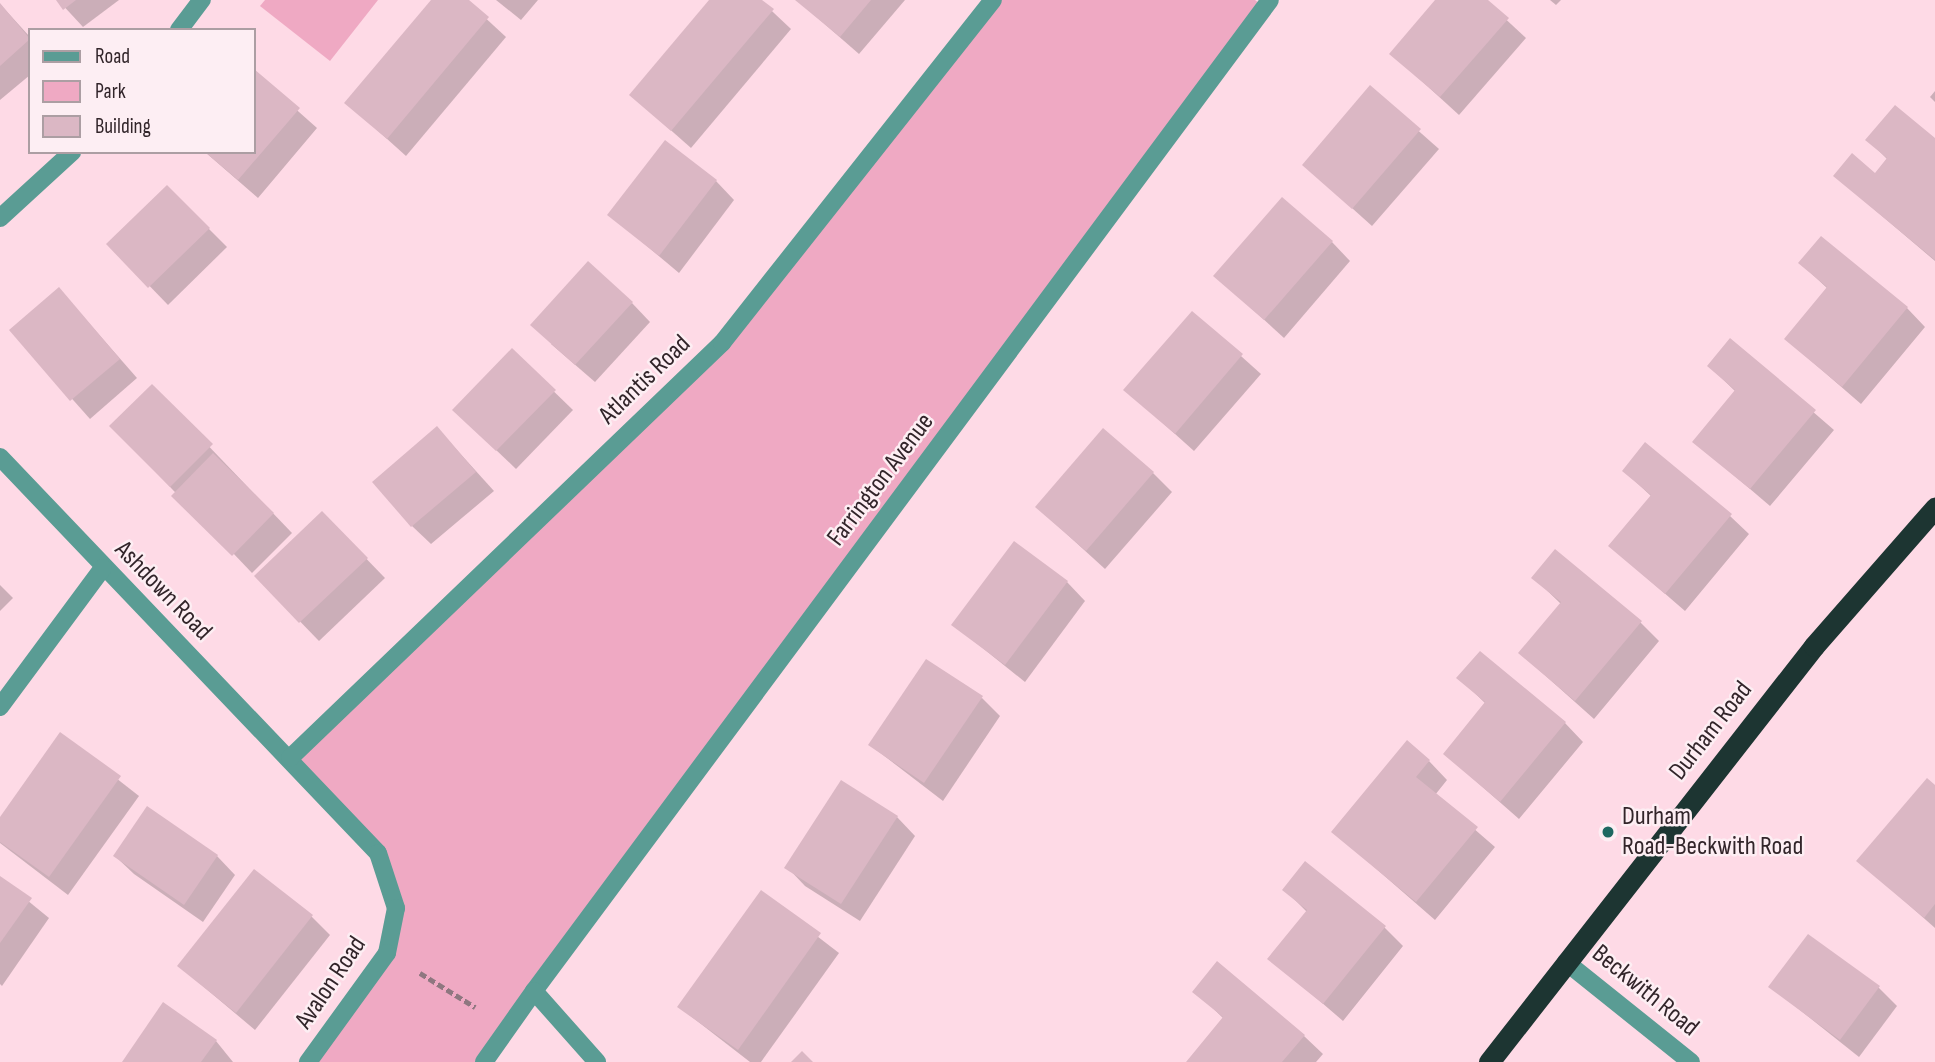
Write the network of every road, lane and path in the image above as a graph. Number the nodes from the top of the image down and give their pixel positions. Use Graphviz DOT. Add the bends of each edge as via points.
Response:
graph roads {
  1 [pos="202,0"];
  2 [pos="993,0"];
  3 [pos="1270,0"];
  4 [pos="181,28"];
  5 [pos="70,154"];
  6 [pos="0,218"];
  7 [pos="0,457"];
  8 [pos="1935,508"];
  9 [pos="103,568"];
  10 [pos="0,707"];
  11 [pos="290,758"];
  12 [pos="387,953"];
  13 [pos="1566,962"];
  14 [pos="534,991"];
  15 [pos="508,1028"];
  16 [pos="308,1062"];
  17 [pos="484,1062"];
  18 [pos="597,1062"];
  19 [pos="1489,1062"];
  20 [pos="1691,1062"];
  1 -- 4 [label="street"];
  2 -- 11 [label="street, Atlantis Road" via="722,343"];
  3 -- 14 [label="street, Farrington Avenue"];
  5 -- 6 [label="street"];
  7 -- 9 [label="street, Ashdown Road"];
  8 -- 13 [label="highway, Durham Road" via="1814,646"];
  9 -- 10 [label="street"];
  9 -- 11 [label="street, Ashdown Road"];
  11 -- 12 [label="street, Avalon Road" via="378,853 396,908"];
  12 -- 15 [label="path"];
  12 -- 16 [label="street, Avalon Road"];
  13 -- 19 [label="highway, Durham Road"];
  13 -- 20 [label="street, Beckwith Road"];
  14 -- 15 [label="street, Farrington Avenue"];
  14 -- 18 [label="street"];
  15 -- 17 [label="street, Farrington Avenue"];
}
